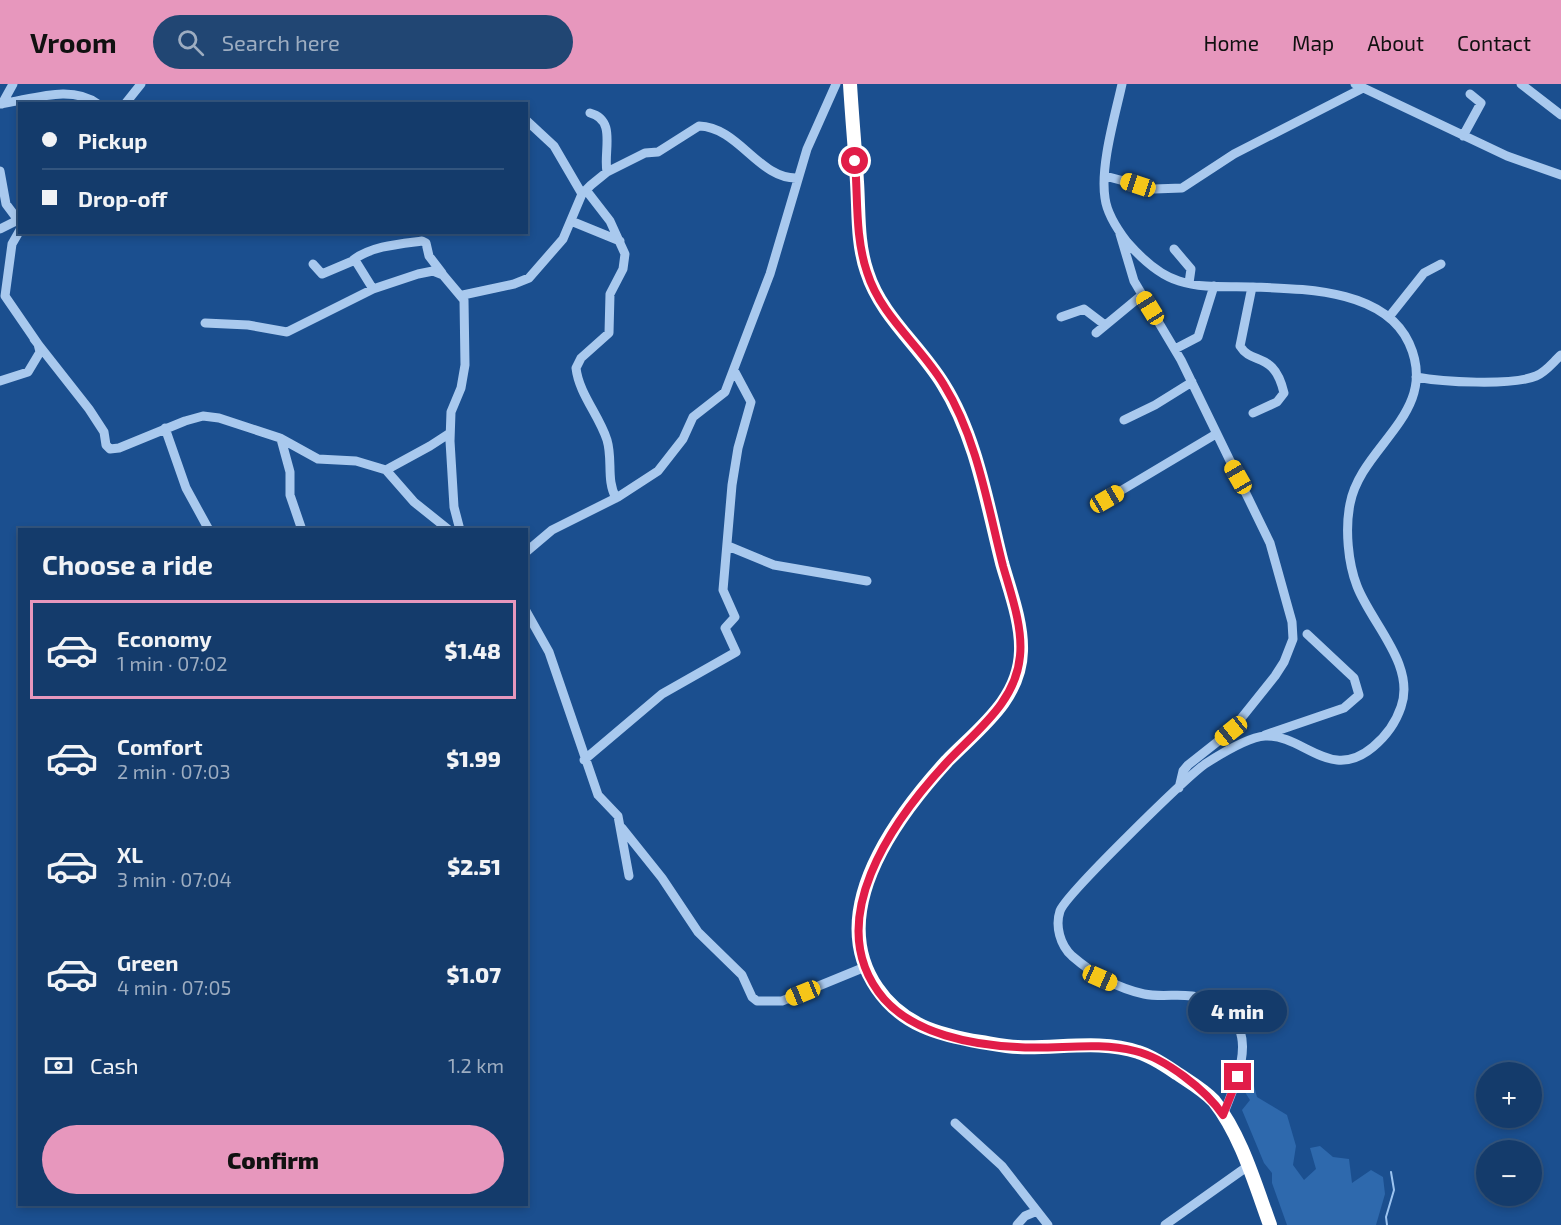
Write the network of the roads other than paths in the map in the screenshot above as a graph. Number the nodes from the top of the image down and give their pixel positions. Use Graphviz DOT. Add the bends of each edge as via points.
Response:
graph roads {
  1 [pos="13,84"];
  2 [pos="141,84"];
  3 [pos="836,84"];
  4 [pos="850,84"];
  5 [pos="1122,84"];
  6 [pos="1521,84"];
  7 [pos="1367,87"];
  8 [pos="1470,94"];
  9 [pos="96,102"];
  10 [pos="126,102"];
  11 [pos="1,104"];
  12 [pos="590,113"];
  13 [pos="1561,115"];
  14 [pos="528,122"];
  15 [pos="1463,136"];
  16 [pos="0,171"];
  17 [pos="608,172"];
  18 [pos="1561,175"];
  19 [pos="1105,176"];
  20 [pos="798,178"];
  21 [pos="584,192"];
  22 [pos="18,218"];
  23 [pos="18,220"];
  24 [pos="572,221"];
  25 [pos="0,230"];
  26 [pos="18,231"];
  27 [pos="1120,233"];
  28 [pos="620,241"];
  29 [pos="1174,249"];
  30 [pos="353,260"];
  31 [pos="313,264"];
  32 [pos="1441,264"];
  33 [pos="443,274"];
  34 [pos="1189,283"];
  35 [pos="1214,286"];
  36 [pos="1252,287"];
  37 [pos="372,289"];
  38 [pos="463,295"];
  39 [pos="1142,295"];
  40 [pos="1061,317"];
  41 [pos="1389,317"];
  42 [pos="205,323"];
  43 [pos="1105,325"];
  44 [pos="1096,333"];
  45 [pos="34,339"];
  46 [pos="1175,349"];
  47 [pos="1561,355"];
  48 [pos="735,372"];
  49 [pos="1416,377"];
  50 [pos="0,381"];
  51 [pos="1192,382"];
  52 [pos="1253,413"];
  53 [pos="1124,420"];
  54 [pos="165,428"];
  55 [pos="450,433"];
  56 [pos="1216,434"];
  57 [pos="281,439"];
  58 [pos="386,470"];
  59 [pos="616,498"];
  60 [pos="1107,499"];
  61 [pos="208,528"];
  62 [pos="301,528"];
  63 [pos="446,528"];
  64 [pos="459,528"];
  65 [pos="728,546"];
  66 [pos="528,550"];
  67 [pos="867,581"];
  68 [pos="528,615"];
  69 [pos="1306,634"];
  70 [pos="1263,736"];
  71 [pos="584,760"];
  72 [pos="1179,788"];
  73 [pos="622,828"];
  74 [pos="629,876"];
  75 [pos="865,967"];
  76 [pos="1223,1115"];
  77 [pos="955,1123"];
  78 [pos="1248,1166"];
  79 [pos="1036,1211"];
  80 [pos="1017,1225"];
  81 [pos="1048,1225"];
  82 [pos="1165,1225"];
  83 [pos="1270,1225"];
  1 -- 11 [label="street"];
  2 -- 10 [label="street"];
  3 -- 20 [label="street"];
  4 -- 75 [label="highway" via="860,237 867,274 881,303 934,369 957,411 1000,552 1021,653 1018,674 995,713 922,792 877,861 859,909 859,950"];
  5 -- 19 [label="street"];
  6 -- 13 [label="street"];
  7 -- 15 [label="street"];
  7 -- 19 [label="street" via="1234,154 1182,188 1154,189"];
  8 -- 15 [label="street" via="1481,103"];
  9 -- 11 [label="street" via="90,94 73,87"];
  12 -- 17 [label="street" via="601,117 607,128"];
  14 -- 21 [label="street" via="555,146"];
  15 -- 18 [label="street"];
  16 -- 22 [label="street" via="6,204"];
  17 -- 20 [label="street" via="645,153 658,152 703,126 732,138 775,172"];
  17 -- 21 [label="street"];
  19 -- 27 [label="street" via="1105,200"];
  20 -- 48 [label="street" via="770,274"];
  21 -- 24 [label="street"];
  21 -- 28 [label="street" via="610,221"];
  23 -- 25 [label="street"];
  24 -- 28 [label="street"];
  24 -- 38 [label="street" via="559,245 529,278"];
  25 -- 26 [label="street"];
  26 -- 45 [label="street" via="9,258 5,296"];
  27 -- 34 [label="street" via="1155,268"];
  27 -- 39 [label="street"];
  28 -- 59 [label="street" via="626,261 610,294 609,333 581,358 576,368 606,439 611,457 609,484"];
  29 -- 34 [label="street" via="1191,269"];
  30 -- 31 [label="street" via="322,274"];
  30 -- 33 [label="street" via="390,245 422,241"];
  30 -- 37 [label="street"];
  32 -- 41 [label="street" via="1424,273"];
  33 -- 37 [label="street" via="418,274"];
  33 -- 38 [label="street"];
  34 -- 35 [label="street"];
  35 -- 36 [label="street"];
  35 -- 46 [label="street" via="1198,337"];
  36 -- 41 [label="street" via="1354,300"];
  36 -- 52 [label="street" via="1240,345 1246,353 1263,358 1272,366 1284,393 1277,402"];
  37 -- 42 [label="street" via="286,332"];
  38 -- 55 [label="street" via="465,365 451,412"];
  39 -- 43 [label="street"];
  39 -- 46 [label="street"];
  40 -- 43 [label="street" via="1084,309"];
  41 -- 49 [label="street" via="1409,343"];
  43 -- 44 [label="street"];
  45 -- 50 [label="street" via="40,352 32,369"];
  45 -- 54 [label="street" via="89,409 110,449"];
  46 -- 51 [label="street"];
  47 -- 49 [label="street" via="1543,372 1523,379 1466,381"];
  48 -- 59 [label="street" via="725,392 693,417 683,440 658,471"];
  48 -- 65 [label="street" via="751,402 736,457"];
  49 -- 70 [label="street" via="1404,418 1361,471 1348,520 1355,582 1404,681 1401,709 1381,740 1352,759 1332,759 1279,738"];
  51 -- 53 [label="street"];
  51 -- 56 [label="street"];
  54 -- 57 [label="street" via="211,417"];
  54 -- 61 [label="street" via="186,488"];
  55 -- 58 [label="street"];
  55 -- 64 [label="street" via="454,507"];
  56 -- 60 [label="street"];
  56 -- 72 [label="street" via="1270,543 1285,592 1293,639 1275,676 1231,731 1188,765"];
  57 -- 58 [label="street" via="318,459 356,461"];
  57 -- 62 [label="street" via="290,472 290,495"];
  58 -- 63 [label="street" via="414,502"];
  59 -- 66 [label="street" via="552,530"];
  65 -- 67 [label="street" via="774,565"];
  65 -- 71 [label="street" via="723,590 735,616 725,628 735,654 662,694"];
  68 -- 71 [label="street" via="549,652"];
  69 -- 70 [label="street" via="1354,678 1359,695 1344,708"];
  70 -- 72 [label="street" via="1203,766"];
  71 -- 73 [label="street" via="598,795 618,816"];
  72 -- 76 [label="street" via="1070,896 1059,914 1058,927 1066,950 1100,978 1143,994 1203,998 1239,1024 1243,1037 1241,1065"];
  73 -- 74 [label="street"];
  73 -- 75 [label="street" via="698,932 742,975 757,1001 782,1001"];
  75 -- 76 [label="highway" via="883,998 897,1012 932,1032 1016,1047 1100,1046 1138,1051 1200,1089"];
  76 -- 78 [label="highway"];
  77 -- 79 [label="street" via="989,1152"];
  78 -- 82 [label="street"];
  78 -- 83 [label="highway"];
  79 -- 80 [label="street"];
  79 -- 81 [label="street"];
}
